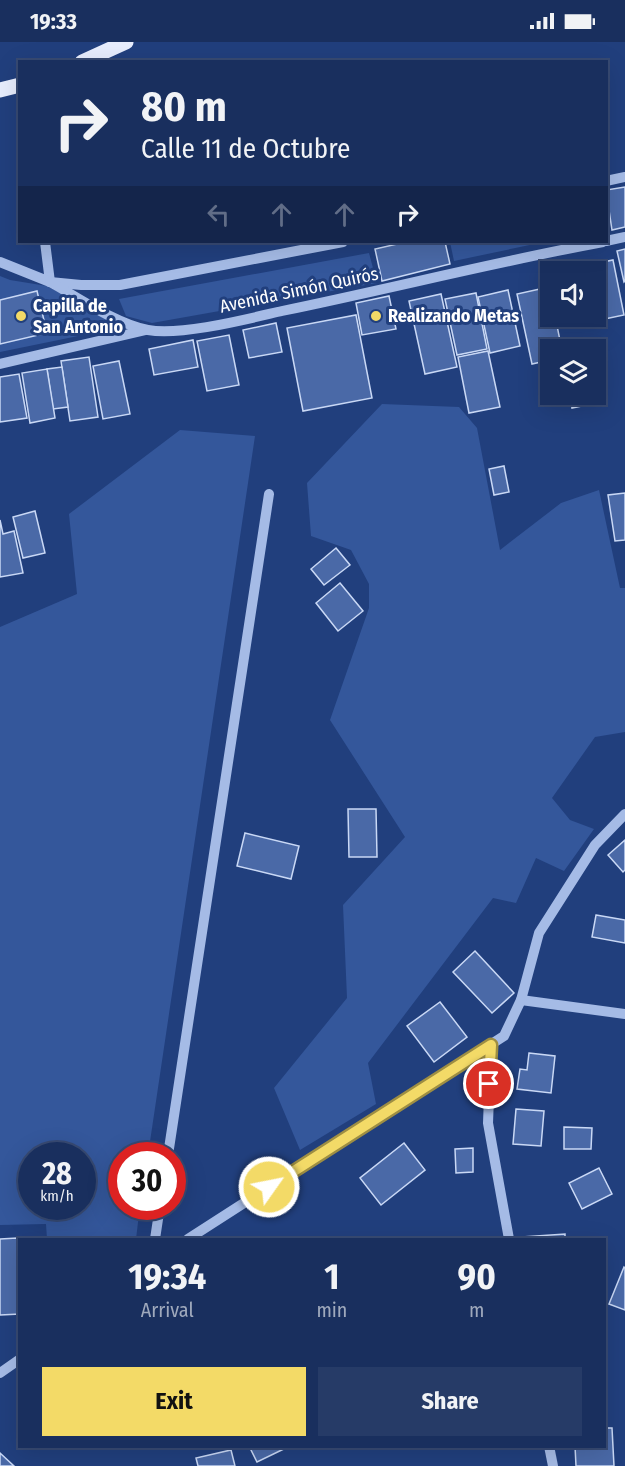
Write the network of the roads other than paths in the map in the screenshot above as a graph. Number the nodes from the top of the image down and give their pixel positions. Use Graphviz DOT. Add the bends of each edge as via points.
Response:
graph roads {
  1 [pos="126,42"];
  2 [pos="86,60"];
  3 [pos="18,86"];
  4 [pos="0,90"];
  5 [pos="625,177"];
  6 [pos="608,181"];
  7 [pos="625,237"];
  8 [pos="608,240"];
  9 [pos="45,243"];
  10 [pos="339,243"];
  11 [pos="593,243"];
  12 [pos="0,262"];
  13 [pos="50,282"];
  14 [pos="146,330"];
  15 [pos="0,364"];
  16 [pos="269,494"];
  17 [pos="625,814"];
  18 [pos="521,1000"];
  19 [pos="625,1014"];
  20 [pos="491,1045"];
  21 [pos="170,1142"];
  22 [pos="158,1220"];
  23 [pos="155,1238"];
  24 [pos="190,1238"];
  25 [pos="508,1238"];
  26 [pos="18,1360"];
  27 [pos="0,1373"];
  28 [pos="549,1448"];
  29 [pos="553,1466"];
  1 -- 2 [label="main road"];
  3 -- 4 [label="main road"];
  5 -- 6 [label="street"];
  7 -- 8 [label="street, Avenida Simón Quirós"];
  9 -- 13 [label="street"];
  10 -- 13 [label="street" via="120,285"];
  11 -- 14 [label="street, Avenida Simón Quirós" via="253,318 183,330"];
  12 -- 13 [label="street"];
  13 -- 14 [label="street, Avenida Simón Quirós" via="110,316"];
  14 -- 15 [label="street"];
  16 -- 21 [label="street"];
  17 -- 18 [label="street" via="596,845 539,933"];
  18 -- 19 [label="street"];
  18 -- 20 [label="street" via="504,1036"];
  20 -- 24 [label="street"];
  20 -- 25 [label="street" via="488,1123"];
  22 -- 23 [label="street"];
  26 -- 27 [label="street"];
  28 -- 29 [label="street"];
}
